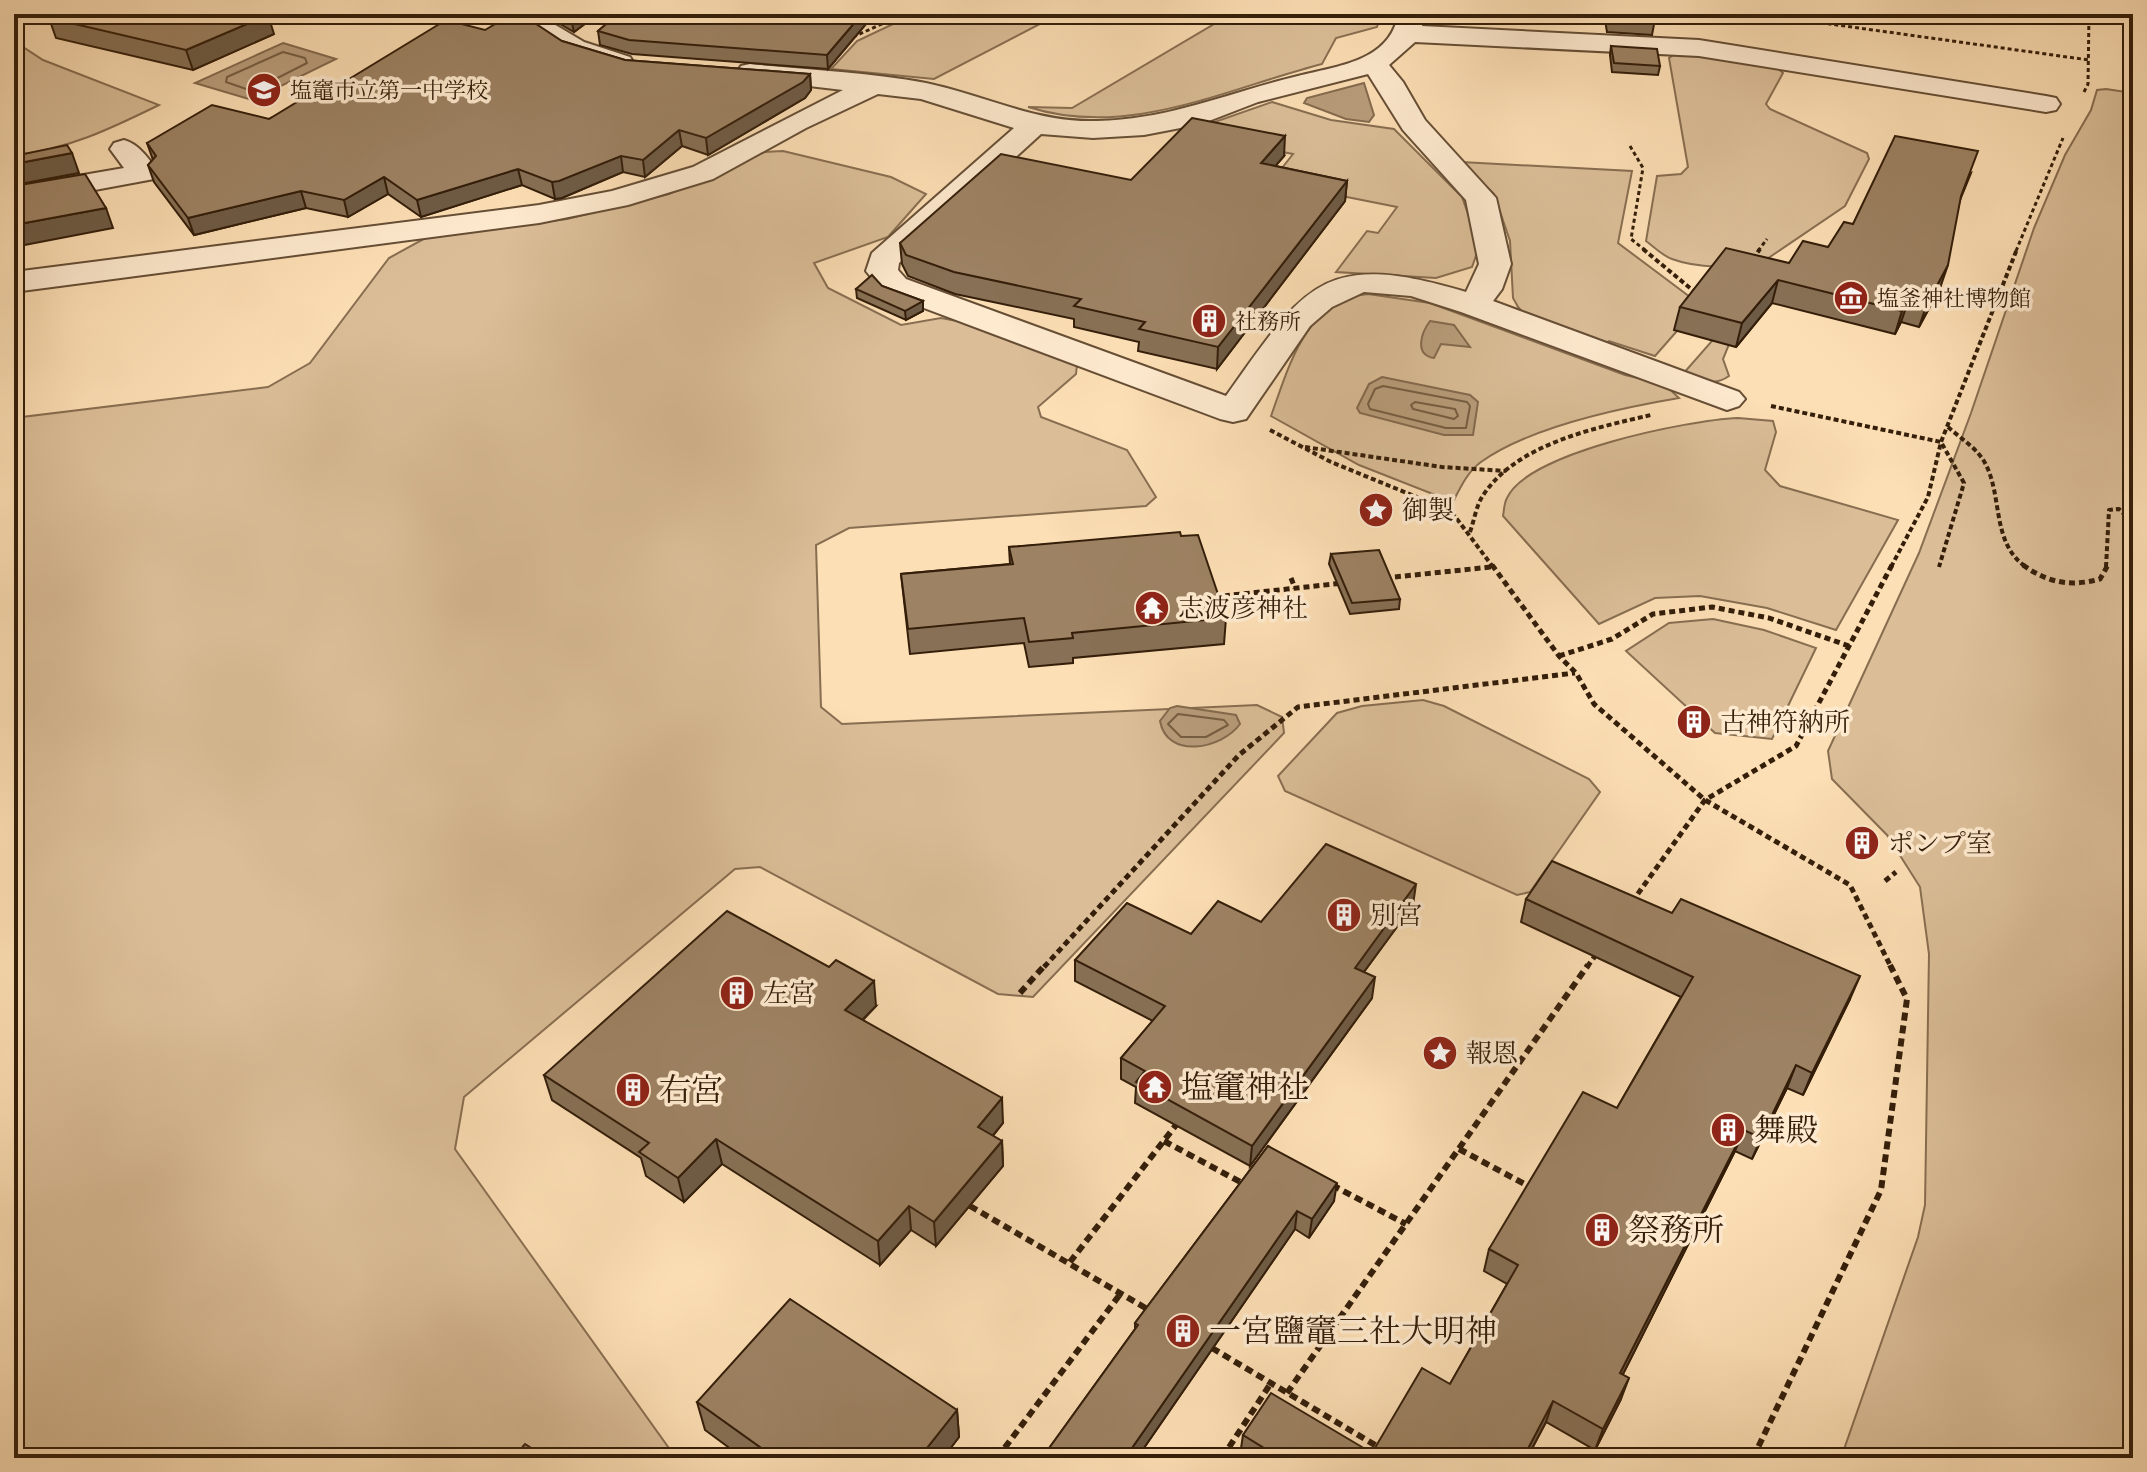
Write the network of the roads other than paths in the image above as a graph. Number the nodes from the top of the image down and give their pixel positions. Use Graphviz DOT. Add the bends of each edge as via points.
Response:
graph roads {
  1 [pos="519,14"];
  2 [pos="1410,24"];
  3 [pos="597,31"];
  4 [pos="575,48"];
  5 [pos="642,65"];
  6 [pos="1374,65"];
  7 [pos="731,71"];
  8 [pos="878,84"];
  9 [pos="2046,104"];
  10 [pos="1034,125"];
  11 [pos="124,149"];
  12 [pos="14,196"];
  13 [pos="14,282"];
  14 [pos="1473,305"];
  15 [pos="1727,399"];
  1 -- 4 [label="street"];
  2 -- 6 [label="street"];
  2 -- 9 [label="street" via="1699,48"];
  3 -- 4 [label="street"];
  4 -- 5 [label="street"];
  6 -- 10 [label="street" via="1144,127"];
  6 -- 14 [label="street" via="1413,124 1481,198 1495,264"];
  7 -- 8 [label="street"];
  8 -- 10 [label="street" via="924,91"];
  8 -- 13 [label="street" via="703,173 617,199 539,214"];
  10 -- 14 [label="street" via="883,260 882,271 895,286 1233,411 1298,319 1341,287 1386,282"];
  11 -- 12 [label="street" via="144,173"];
  14 -- 15 [label="street"];
}
